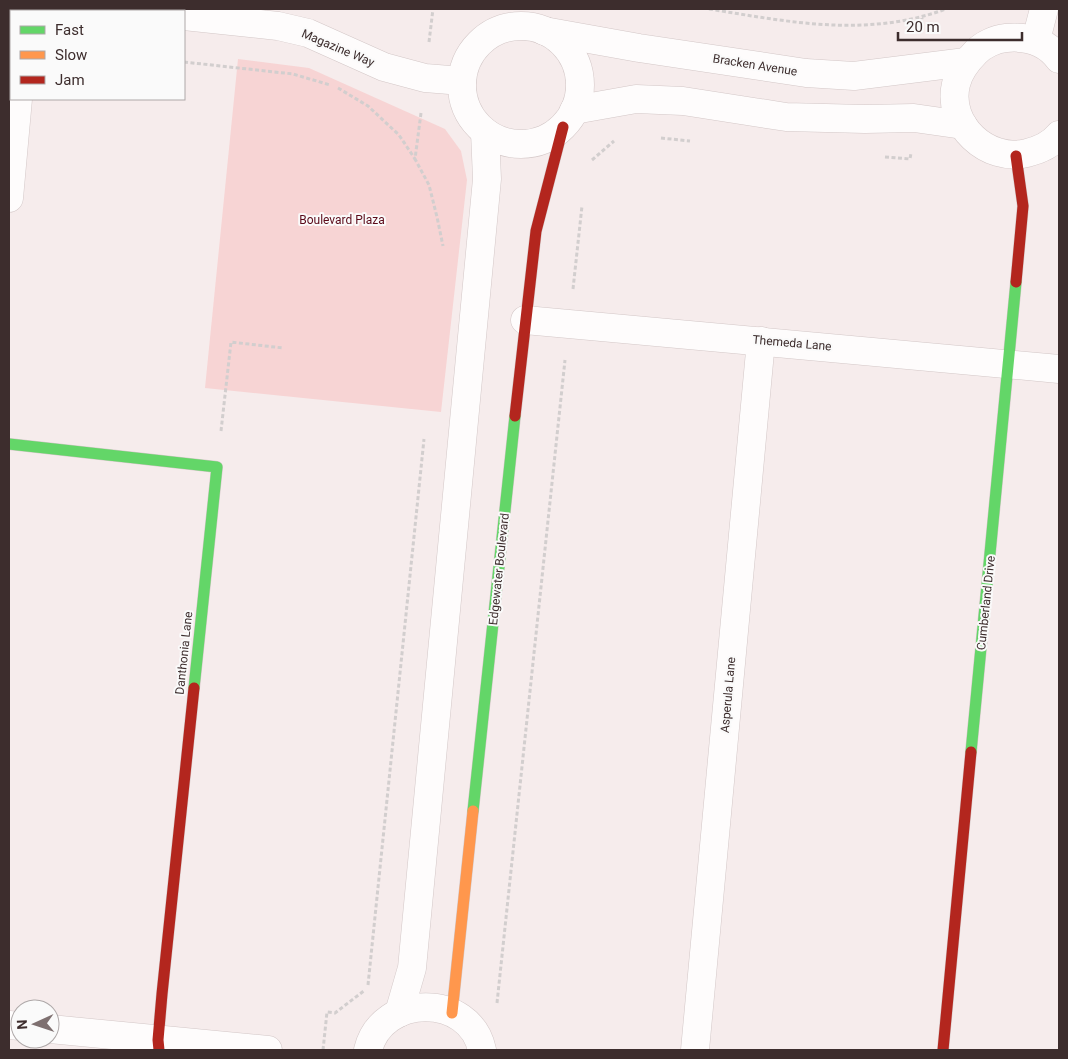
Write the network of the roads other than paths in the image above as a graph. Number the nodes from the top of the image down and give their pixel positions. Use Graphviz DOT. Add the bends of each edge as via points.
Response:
graph roads {
  1 [pos="104,9"];
  2 [pos="1044,9"];
  3 [pos="117,10"];
  4 [pos="185,16"];
  5 [pos="544,31"];
  6 [pos="1036,40"];
  7 [pos="1059,59"];
  8 [pos="966,62"];
  9 [pos="462,82"];
  10 [pos="18,100"];
  11 [pos="568,119"];
  12 [pos="963,125"];
  13 [pos="484,132"];
  14 [pos="1059,135"];
  15 [pos="1016,156"];
  16 [pos="9,198"];
  17 [pos="525,320"];
  18 [pos="761,340"];
  19 [pos="1009,364"];
  20 [pos="1059,369"];
  21 [pos="9,444"];
  22 [pos="399,1013"];
  23 [pos="452,1013"];
  24 [pos="60,1030"];
  25 [pos="158,1045"];
  26 [pos="268,1050"];
  27 [pos="368,1050"];
  28 [pos="482,1050"];
  29 [pos="694,1050"];
  30 [pos="943,1050"];
  1 -- 3 [label="street"];
  2 -- 6 [label="street"];
  4 -- 9 [label="street, Magazine Way" via="278,26 308,33 384,67 425,78"];
  5 -- 8 [label="street, Bracken Avenue" via="806,73 854,76"];
  5 -- 9 [label="street" via="525,26 495,32 478,44 467,61"];
  5 -- 11 [label="street" via="562,43 573,59 579,79 580,90"];
  6 -- 7 [label="street"];
  6 -- 8 [label="street" via="1000,38 981,47"];
  8 -- 12 [label="street" via="956,84 956,105"];
  9 -- 13 [label="street" via="463,98 471,117"];
  10 -- 16 [label="street"];
  11 -- 12 [label="street" via="636,99 684,101 786,117 914,118"];
  11 -- 13 [label="street" via="546,139 523,145 503,142"];
  11 -- 17 [label="street, Edgewater Boulevard" via="536,231"];
  12 -- 15 [label="street" via="978,143 996,153"];
  13 -- 22 [label="street" via="487,179 412,968"];
  14 -- 15 [label="street" via="1041,150"];
  15 -- 19 [label="street, Cumberland Drive" via="1023,206"];
  17 -- 18 [label="street, Themeda Lane"];
  17 -- 23 [label="street, Edgewater Boulevard"];
  18 -- 19 [label="street, Themeda Lane"];
  18 -- 29 [label="street, Asperula Lane"];
  19 -- 20 [label="street, Themeda Lane"];
  19 -- 30 [label="street, Cumberland Drive"];
  21 -- 25 [label="street, Danthonia Lane" via="217,467"];
  22 -- 23 [label="street" via="419,1007 433,1007"];
  22 -- 27 [label="street" via="382,1025"];
  23 -- 28 [label="street" via="470,1026"];
  24 -- 25 [label="street"];
  25 -- 26 [label="street"];
}
